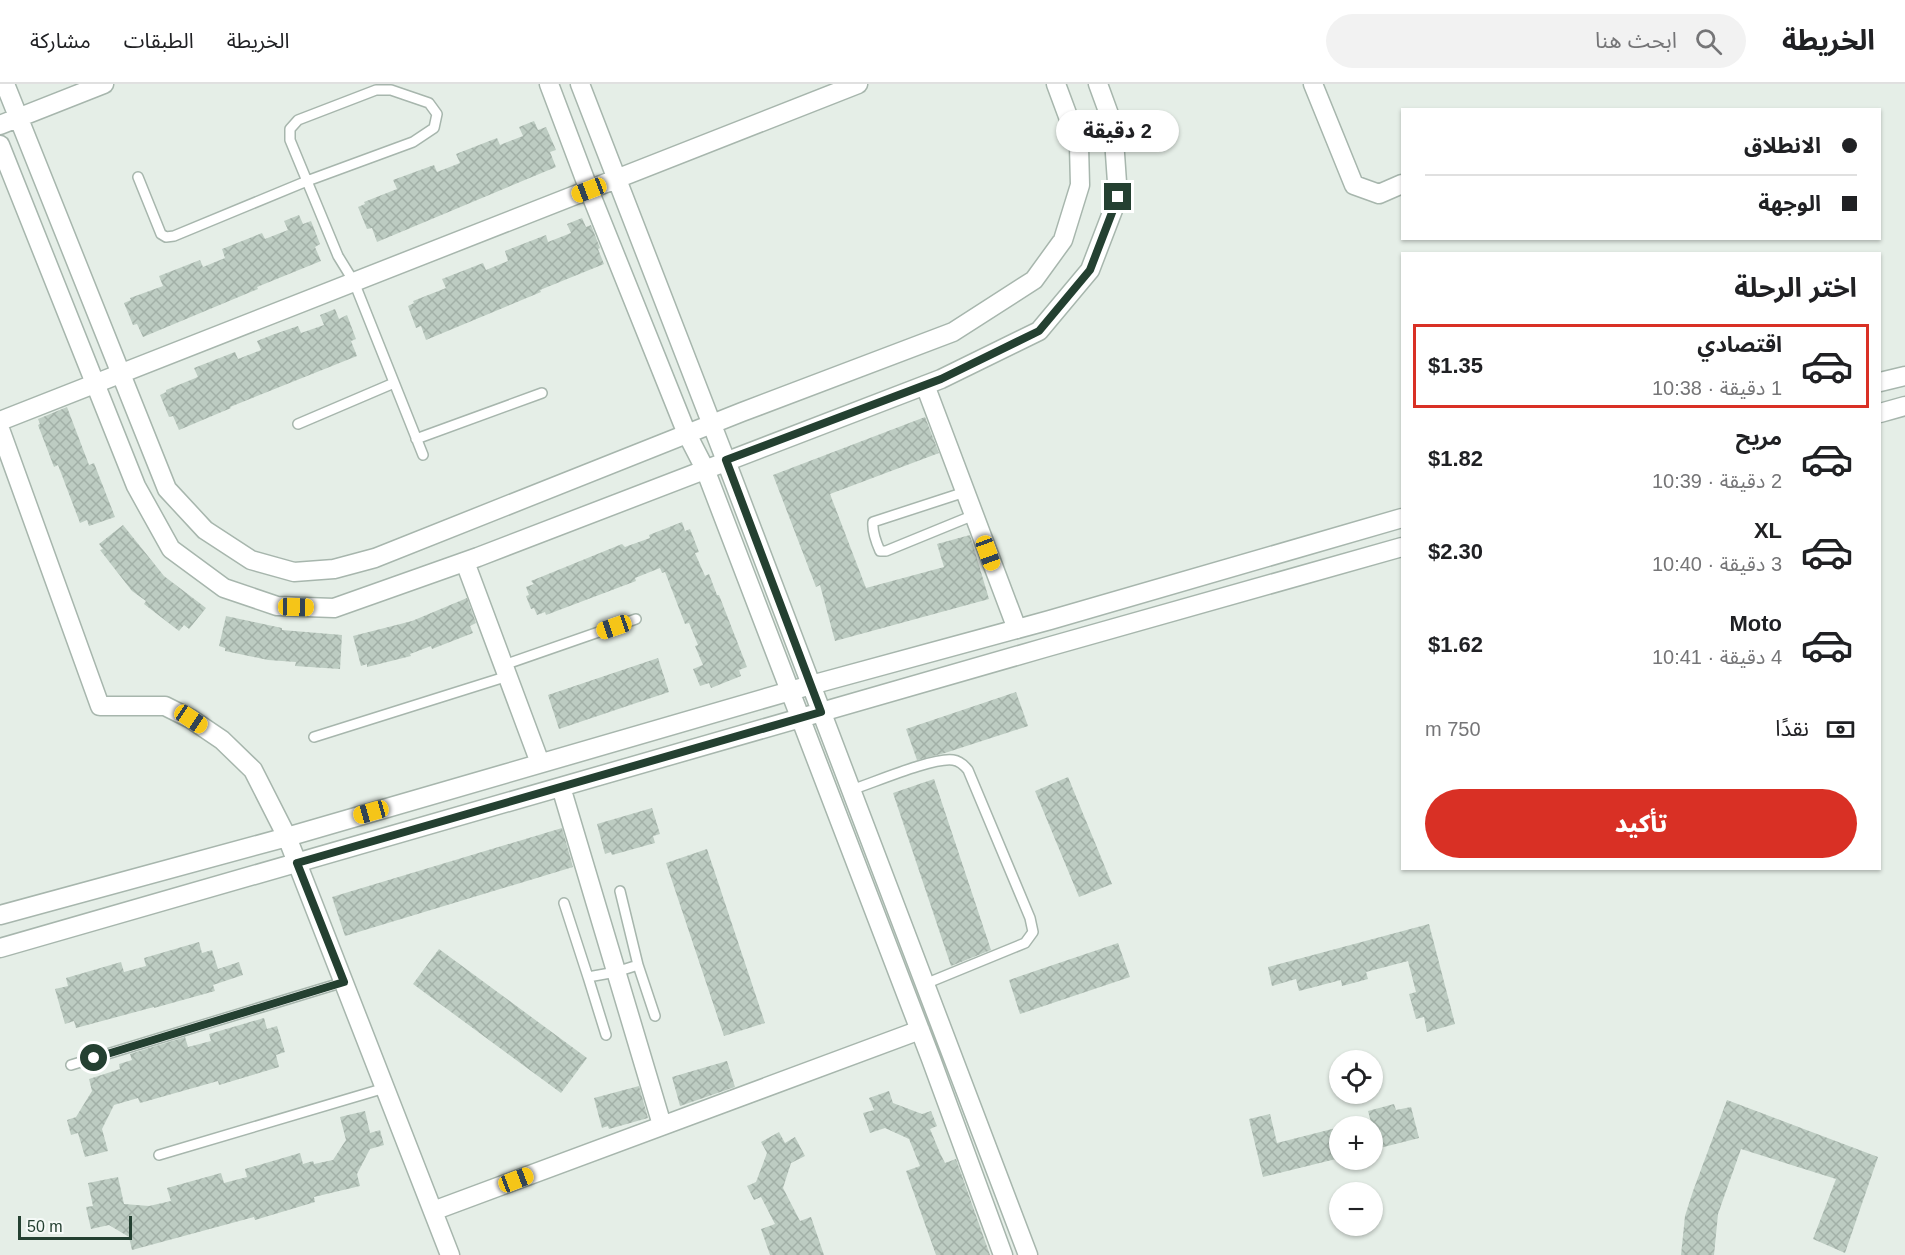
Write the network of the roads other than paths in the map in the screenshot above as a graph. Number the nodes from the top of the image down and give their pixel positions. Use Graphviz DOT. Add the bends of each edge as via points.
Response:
graph roads {
  1 [pos="104,84"];
  2 [pos="549,84"];
  3 [pos="580,84"];
  4 [pos="858,84"];
  5 [pos="1056,84"];
  6 [pos="1098,84"];
  7 [pos="1313,84"];
  8 [pos="7,87"];
  9 [pos="19,118"];
  10 [pos="0,125"];
  11 [pos="0,145"];
  12 [pos="138,177"];
  13 [pos="617,179"];
  14 [pos="307,181"];
  15 [pos="1401,184"];
  16 [pos="589,190"];
  17 [pos="354,282"];
  18 [pos="121,374"];
  19 [pos="1905,376"];
  20 [pos="1881,382"];
  21 [pos="95,384"];
  22 [pos="394,384"];
  23 [pos="925,385"];
  24 [pos="542,393"];
  25 [pos="1905,406"];
  26 [pos="1881,413"];
  27 [pos="0,421"];
  28 [pos="298,424"];
  29 [pos="711,424"];
  30 [pos="0,429"];
  31 [pos="687,434"];
  32 [pos="416,439"];
  33 [pos="423,455"];
  34 [pos="726,460"];
  35 [pos="705,469"];
  36 [pos="965,492"];
  37 [pos="974,515"];
  38 [pos="1401,518"];
  39 [pos="1401,547"];
  40 [pos="465,562"];
  41 [pos="636,619"];
  42 [pos="1017,629"];
  43 [pos="506,670"];
  44 [pos="811,685"];
  45 [pos="791,691"];
  46 [pos="821,712"];
  47 [pos="801,718"];
  48 [pos="314,737"];
  49 [pos="540,763"];
  50 [pos="561,787"];
  51 [pos="851,790"];
  52 [pos="287,837"];
  53 [pos="297,863"];
  54 [pos="620,891"];
  55 [pos="564,903"];
  56 [pos="0,915"];
  57 [pos="0,948"];
  58 [pos="638,965"];
  59 [pos="616,972"];
  60 [pos="588,977"];
  61 [pos="344,982"];
  62 [pos="925,984"];
  63 [pos="655,1016"];
  64 [pos="920,1030"];
  65 [pos="606,1035"];
  66 [pos="71,1065"];
  67 [pos="385,1088"];
  68 [pos="662,1125"];
  69 [pos="159,1155"];
  70 [pos="433,1211"];
  71 [pos="450,1255"];
  72 [pos="1003,1255"];
  73 [pos="1028,1255"];
  1 -- 9 [label="street"];
  2 -- 16 [label="street"];
  3 -- 13 [label="street"];
  4 -- 13 [label="street"];
  5 -- 29 [label="street" via="1079,146 1080,185 1063,240 1034,280 953,332"];
  6 -- 23 [label="street" via="1113,125 1118,197 1090,270 1039,331"];
  7 -- 15 [label="street" via="1354,185 1379,194"];
  8 -- 9 [label="street"];
  9 -- 10 [label="street"];
  9 -- 18 [label="street"];
  11 -- 21 [label="street"];
  12 -- 14 [label="lane" via="160,234 166,237"];
  13 -- 16 [label="street"];
  13 -- 29 [label="street"];
  14 -- 14 [label="lane" via="413,142 434,128 437,114 429,103 391,90 376,90 297,120 290,140"];
  14 -- 17 [label="lane" via="338,256"];
  16 -- 17 [label="street"];
  16 -- 31 [label="street"];
  17 -- 18 [label="street"];
  17 -- 22 [label="lane"];
  18 -- 21 [label="street"];
  18 -- 31 [label="street" via="167,489 205,530 251,560 294,572 334,569 375,558"];
  19 -- 20 [label="street"];
  21 -- 27 [label="street"];
  21 -- 40 [label="street" via="136,486 171,549 224,588 277,606 334,608"];
  22 -- 28 [label="lane"];
  22 -- 32 [label="lane"];
  23 -- 34 [label="street"];
  23 -- 36 [label="street"];
  24 -- 32 [label="lane"];
  25 -- 26 [label="street"];
  29 -- 31 [label="street"];
  29 -- 34 [label="street"];
  30 -- 52 [label="street" via="100,706 165,706 222,740 253,770"];
  31 -- 35 [label="street"];
  32 -- 33 [label="lane"];
  34 -- 35 [label="street"];
  34 -- 44 [label="street"];
  35 -- 40 [label="street"];
  35 -- 45 [label="street"];
  36 -- 37 [label="street"];
  36 -- 37 [label="lane" via="873,522 877,544 880,551 886,551"];
  37 -- 42 [label="street"];
  38 -- 42 [label="street"];
  39 -- 46 [label="street"];
  40 -- 43 [label="street"];
  41 -- 43 [label="lane"];
  42 -- 44 [label="street"];
  43 -- 48 [label="lane"];
  43 -- 49 [label="street"];
  44 -- 45 [label="street"];
  44 -- 46 [label="street"];
  45 -- 47 [label="street"];
  45 -- 49 [label="street"];
  46 -- 47 [label="street"];
  46 -- 51 [label="street"];
  47 -- 50 [label="street"];
  47 -- 64 [label="street"];
  49 -- 52 [label="street"];
  50 -- 53 [label="street"];
  50 -- 59 [label="street"];
  51 -- 62 [label="street"];
  51 -- 62 [label="lane" via="925,764 952,759 962,763 1030,918 1033,932 1025,943"];
  52 -- 53 [label="street"];
  52 -- 56 [label="street"];
  53 -- 57 [label="street"];
  53 -- 61 [label="street"];
  54 -- 58 [label="lane"];
  55 -- 60 [label="lane"];
  58 -- 59 [label="lane"];
  58 -- 63 [label="lane"];
  59 -- 60 [label="lane"];
  59 -- 68 [label="street"];
  60 -- 65 [label="lane"];
  61 -- 66 [label="lane"];
  61 -- 67 [label="street"];
  62 -- 73 [label="street"];
  64 -- 68 [label="street"];
  64 -- 72 [label="street"];
  67 -- 69 [label="lane"];
  67 -- 70 [label="street"];
  68 -- 70 [label="street"];
  70 -- 71 [label="street"];
}
